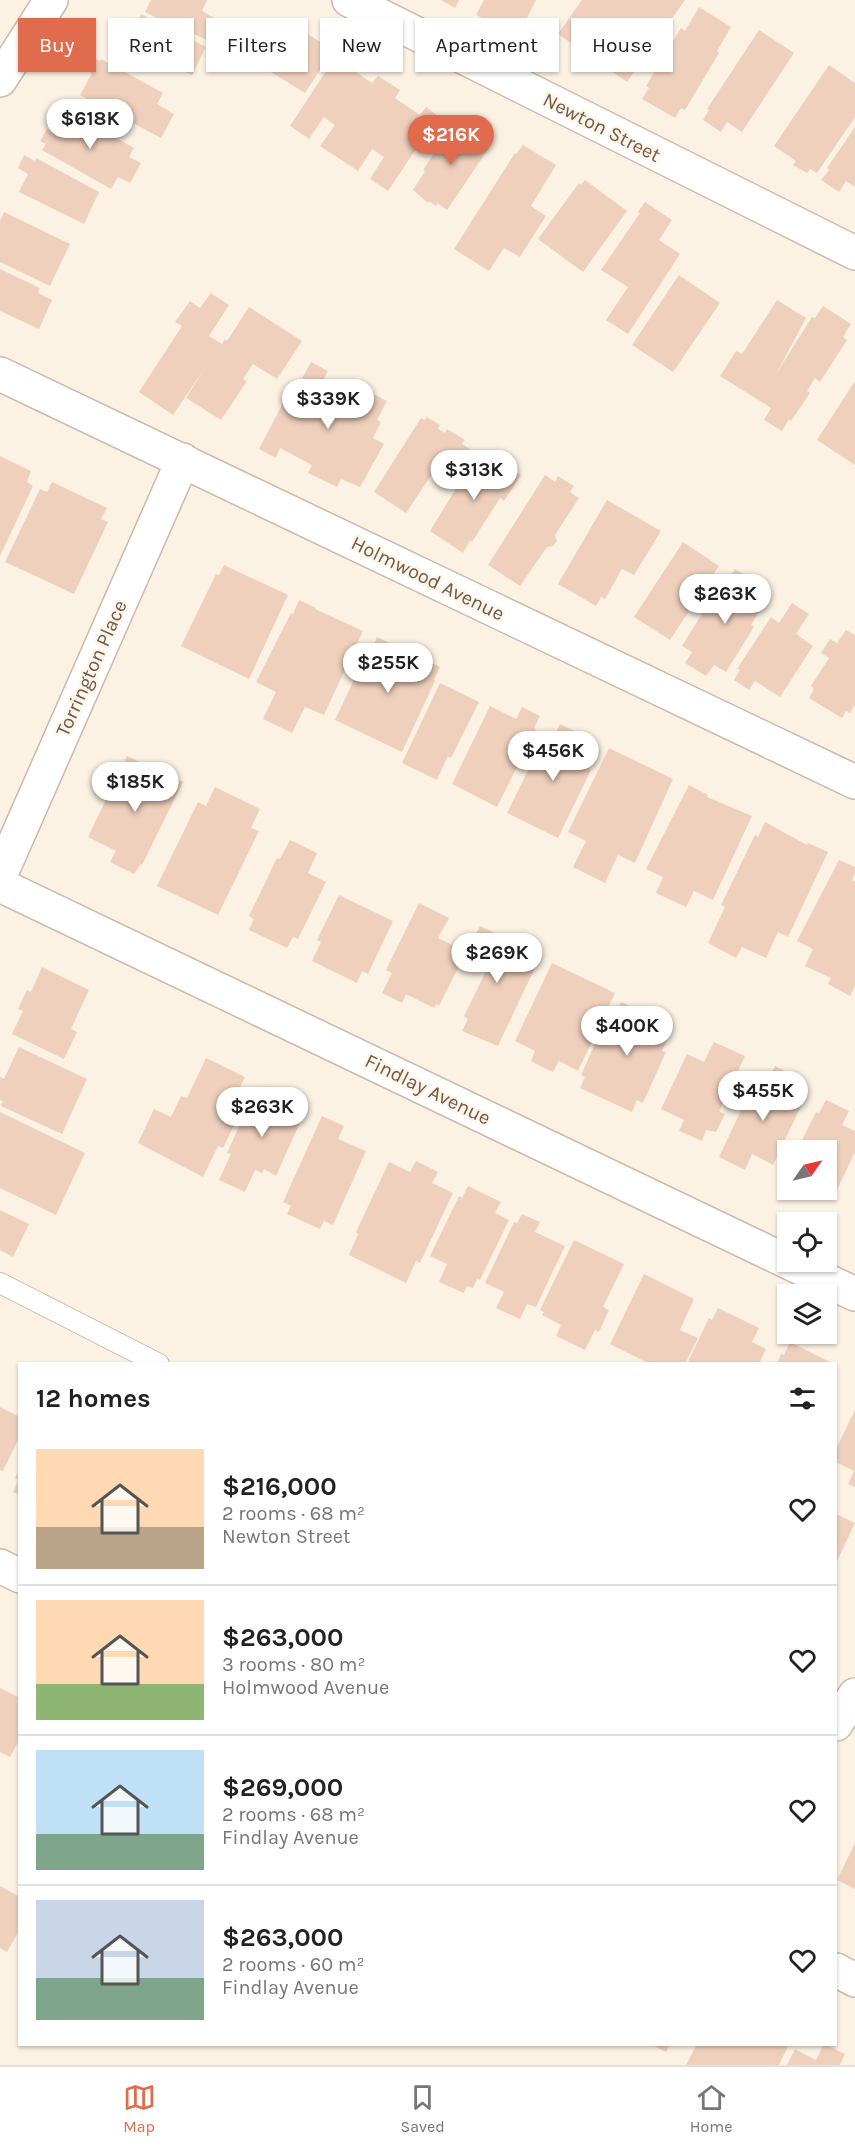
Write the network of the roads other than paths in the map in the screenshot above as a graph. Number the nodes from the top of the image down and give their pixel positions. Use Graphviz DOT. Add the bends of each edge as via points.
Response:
graph roads {
  1 [pos="51,0"];
  2 [pos="349,0"];
  3 [pos="0,80"];
  4 [pos="855,253"];
  5 [pos="0,374"];
  6 [pos="183,460"];
  7 [pos="855,782"];
  8 [pos="0,876"];
  9 [pos="0,885"];
  10 [pos="0,1283"];
  11 [pos="855,1294"];
  12 [pos="155,1362"];
  13 [pos="0,1566"];
  14 [pos="18,1575"];
  15 [pos="837,1971"];
  16 [pos="855,1980"];
  1 -- 3 [label="street"];
  2 -- 4 [label="street, Newton Street"];
  5 -- 6 [label="street, Holmwood Avenue"];
  6 -- 7 [label="street, Holmwood Avenue"];
  6 -- 8 [label="street, Torrington Place"];
  9 -- 11 [label="street, Findlay Avenue"];
  10 -- 12 [label="lane"];
  13 -- 14 [label="street"];
  15 -- 16 [label="street"];
}
